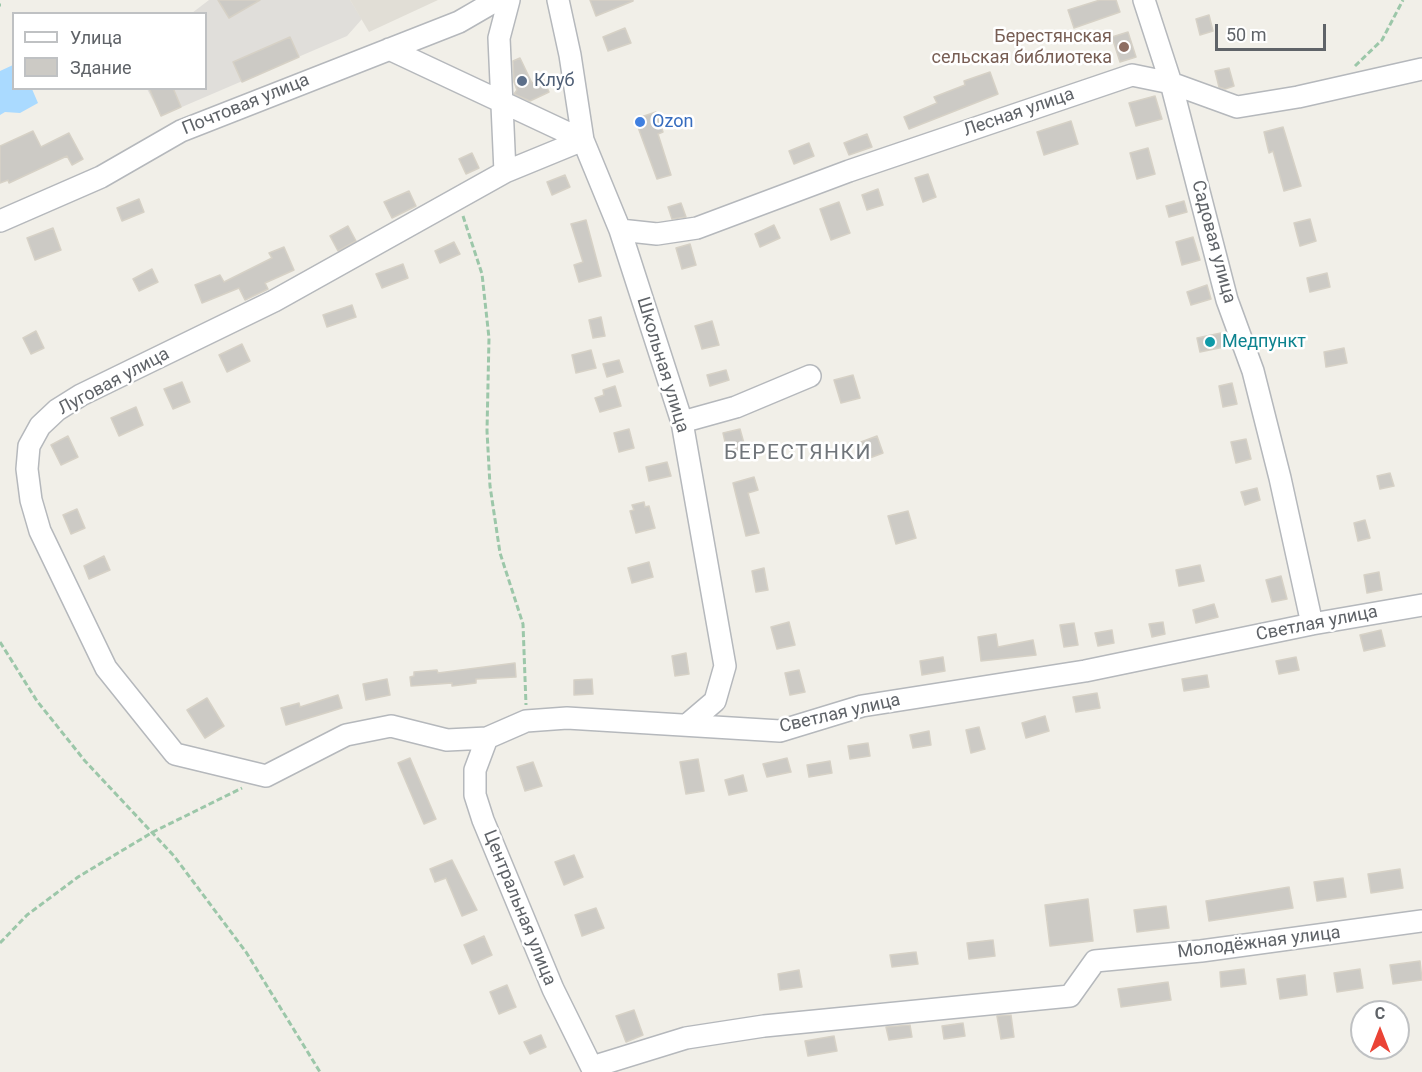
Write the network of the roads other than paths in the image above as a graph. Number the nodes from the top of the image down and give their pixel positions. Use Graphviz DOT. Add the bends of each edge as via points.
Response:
graph roads {
  1 [pos="497,0"];
  2 [pos="509,0"];
  3 [pos="558,0"];
  4 [pos="1144,0"];
  5 [pos="389,49"];
  6 [pos="1422,69"];
  7 [pos="1171,83"];
  8 [pos="500,100"];
  9 [pos="583,140"];
  10 [pos="505,172"];
  11 [pos="0,221"];
  12 [pos="620,230"];
  13 [pos="810,376"];
  14 [pos="682,422"];
  15 [pos="1422,605"];
  16 [pos="1312,624"];
  17 [pos="688,724"];
  18 [pos="487,738"];
  19 [pos="266,776"];
  20 [pos="1422,921"];
  21 [pos="593,1070"];
  1 -- 5 [label="street, Почтовая улица" via="459,22"];
  2 -- 8 [label="street" via="499,38"];
  3 -- 9 [label="street, Школьная улица"];
  4 -- 7 [label="street, Садовая улица"];
  5 -- 8 [label="street"];
  5 -- 11 [label="street, Почтовая улица" via="180,131 101,177"];
  6 -- 7 [label="street, Лесная улица" via="1237,107"];
  7 -- 12 [label="street, Лесная улица" via="1131,75 849,171 697,228 657,234"];
  7 -- 16 [label="street, Садовая улица" via="1227,300 1258,393"];
  8 -- 9 [label="street"];
  8 -- 10 [label="street"];
  9 -- 10 [label="street, Луговая улица"];
  9 -- 12 [label="street, Школьная улица"];
  10 -- 19 [label="street, Луговая улица" via="265,305 81,395 40,426 29,446 28,479 40,531 106,668 175,754"];
  12 -- 14 [label="street, Школьная улица"];
  13 -- 14 [label="street" via="736,407"];
  14 -- 17 [label="street, Школьная улица" via="725,666 715,701"];
  15 -- 16 [label="street, Светлая улица"];
  16 -- 17 [label="street, Светлая улица" via="1085,671 862,706 780,731"];
  17 -- 18 [label="street, Светлая улица" via="567,718 526,722"];
  18 -- 19 [label="street, Светлая улица" via="447,740 391,726 346,735"];
  18 -- 21 [label="street, Центральная улица" via="475,770 475,795 553,989"];
  20 -- 21 [label="street, Молодёжная улица" via="1095,961 1070,996 697,1036"];
}
